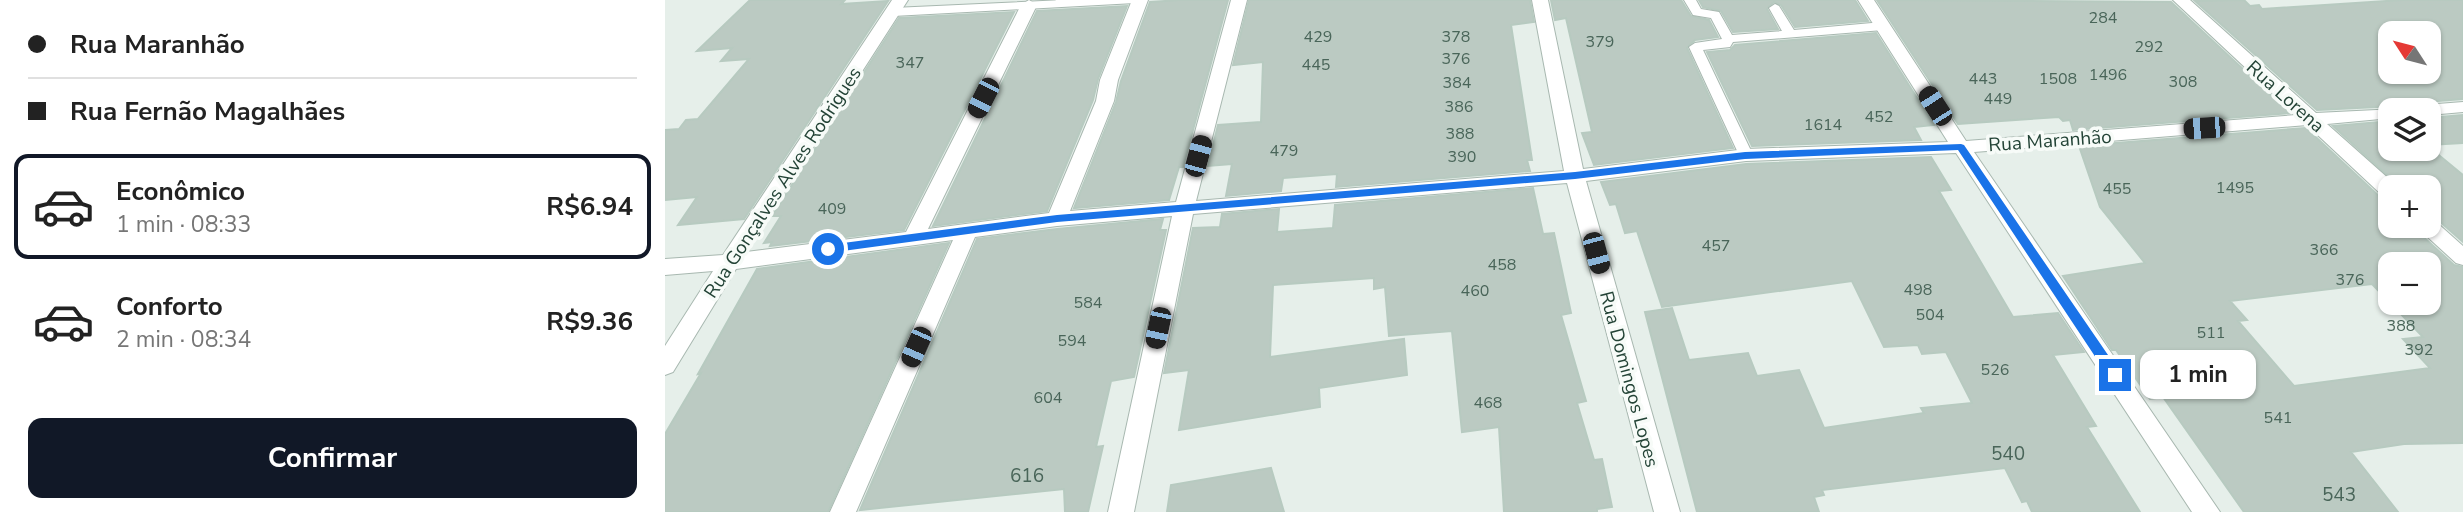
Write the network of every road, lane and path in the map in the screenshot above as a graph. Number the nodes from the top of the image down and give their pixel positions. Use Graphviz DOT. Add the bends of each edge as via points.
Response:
graph roads {
  1 [pos="1135,0"];
  2 [pos="1140,0"];
  3 [pos="1239,0"];
  4 [pos="1540,0"];
  5 [pos="1690,0"];
  6 [pos="1866,0"];
  7 [pos="2181,0"];
  8 [pos="1063,1"];
  9 [pos="1029,5"];
  10 [pos="896,6"];
  11 [pos="1775,8"];
  12 [pos="1883,26"];
  13 [pos="1790,34"];
  14 [pos="1728,39"];
  15 [pos="2463,107"];
  16 [pos="2441,109"];
  17 [pos="2378,114"];
  18 [pos="2312,120"];
  19 [pos="1961,147"];
  20 [pos="1745,155"];
  21 [pos="1575,176"];
  22 [pos="2378,180"];
  23 [pos="1184,208"];
  24 [pos="1057,219"];
  25 [pos="968,230"];
  26 [pos="914,237"];
  27 [pos="2440,238"];
  28 [pos="2463,258"];
  29 [pos="729,262"];
  30 [pos="665,267"];
  31 [pos="665,366"];
  32 [pos="843,512"];
  33 [pos="1121,512"];
  34 [pos="1667,512"];
  35 [pos="2207,512"];
  1 -- 8 [label="lane"];
  2 -- 24 [label="street"];
  3 -- 23 [label="street"];
  4 -- 21 [label="street, Rua Domingos Lopes"];
  5 -- 14 [label="lane" via="1697,12 1714,15"];
  6 -- 12 [label="street"];
  7 -- 18 [label="street, Rua Lorena"];
  8 -- 9 [label="lane"];
  9 -- 10 [label="lane"];
  9 -- 26 [label="street"];
  10 -- 29 [label="street, Rua Gonçalves Alves Rodrigues"];
  11 -- 13 [label="lane"];
  12 -- 13 [label="lane"];
  12 -- 19 [label="street"];
  13 -- 14 [label="lane"];
  14 -- 20 [label="lane" via="1726,44 1695,47"];
  15 -- 16 [label="street"];
  17 -- 18 [label="street, Rua Maranhão"];
  18 -- 19 [label="street, Rua Maranhão"];
  18 -- 22 [label="street, Rua Lorena"];
  19 -- 20 [label="street, Rua Maranhão"];
  19 -- 35 [label="street"];
  20 -- 21 [label="street, Rua Maranhão"];
  21 -- 23 [label="street, Rua Maranhão"];
  21 -- 34 [label="street, Rua Domingos Lopes"];
  23 -- 24 [label="street, Rua Maranhão"];
  23 -- 33 [label="street"];
  24 -- 25 [label="street, Rua Maranhão"];
  25 -- 26 [label="street, Rua Maranhão"];
  25 -- 32 [label="street"];
  26 -- 29 [label="street, Rua Maranhão"];
  27 -- 28 [label="street"];
  29 -- 30 [label="street, Rua Maranhão"];
  29 -- 31 [label="street, Rua Gonçalves Alves Rodrigues"];
}
